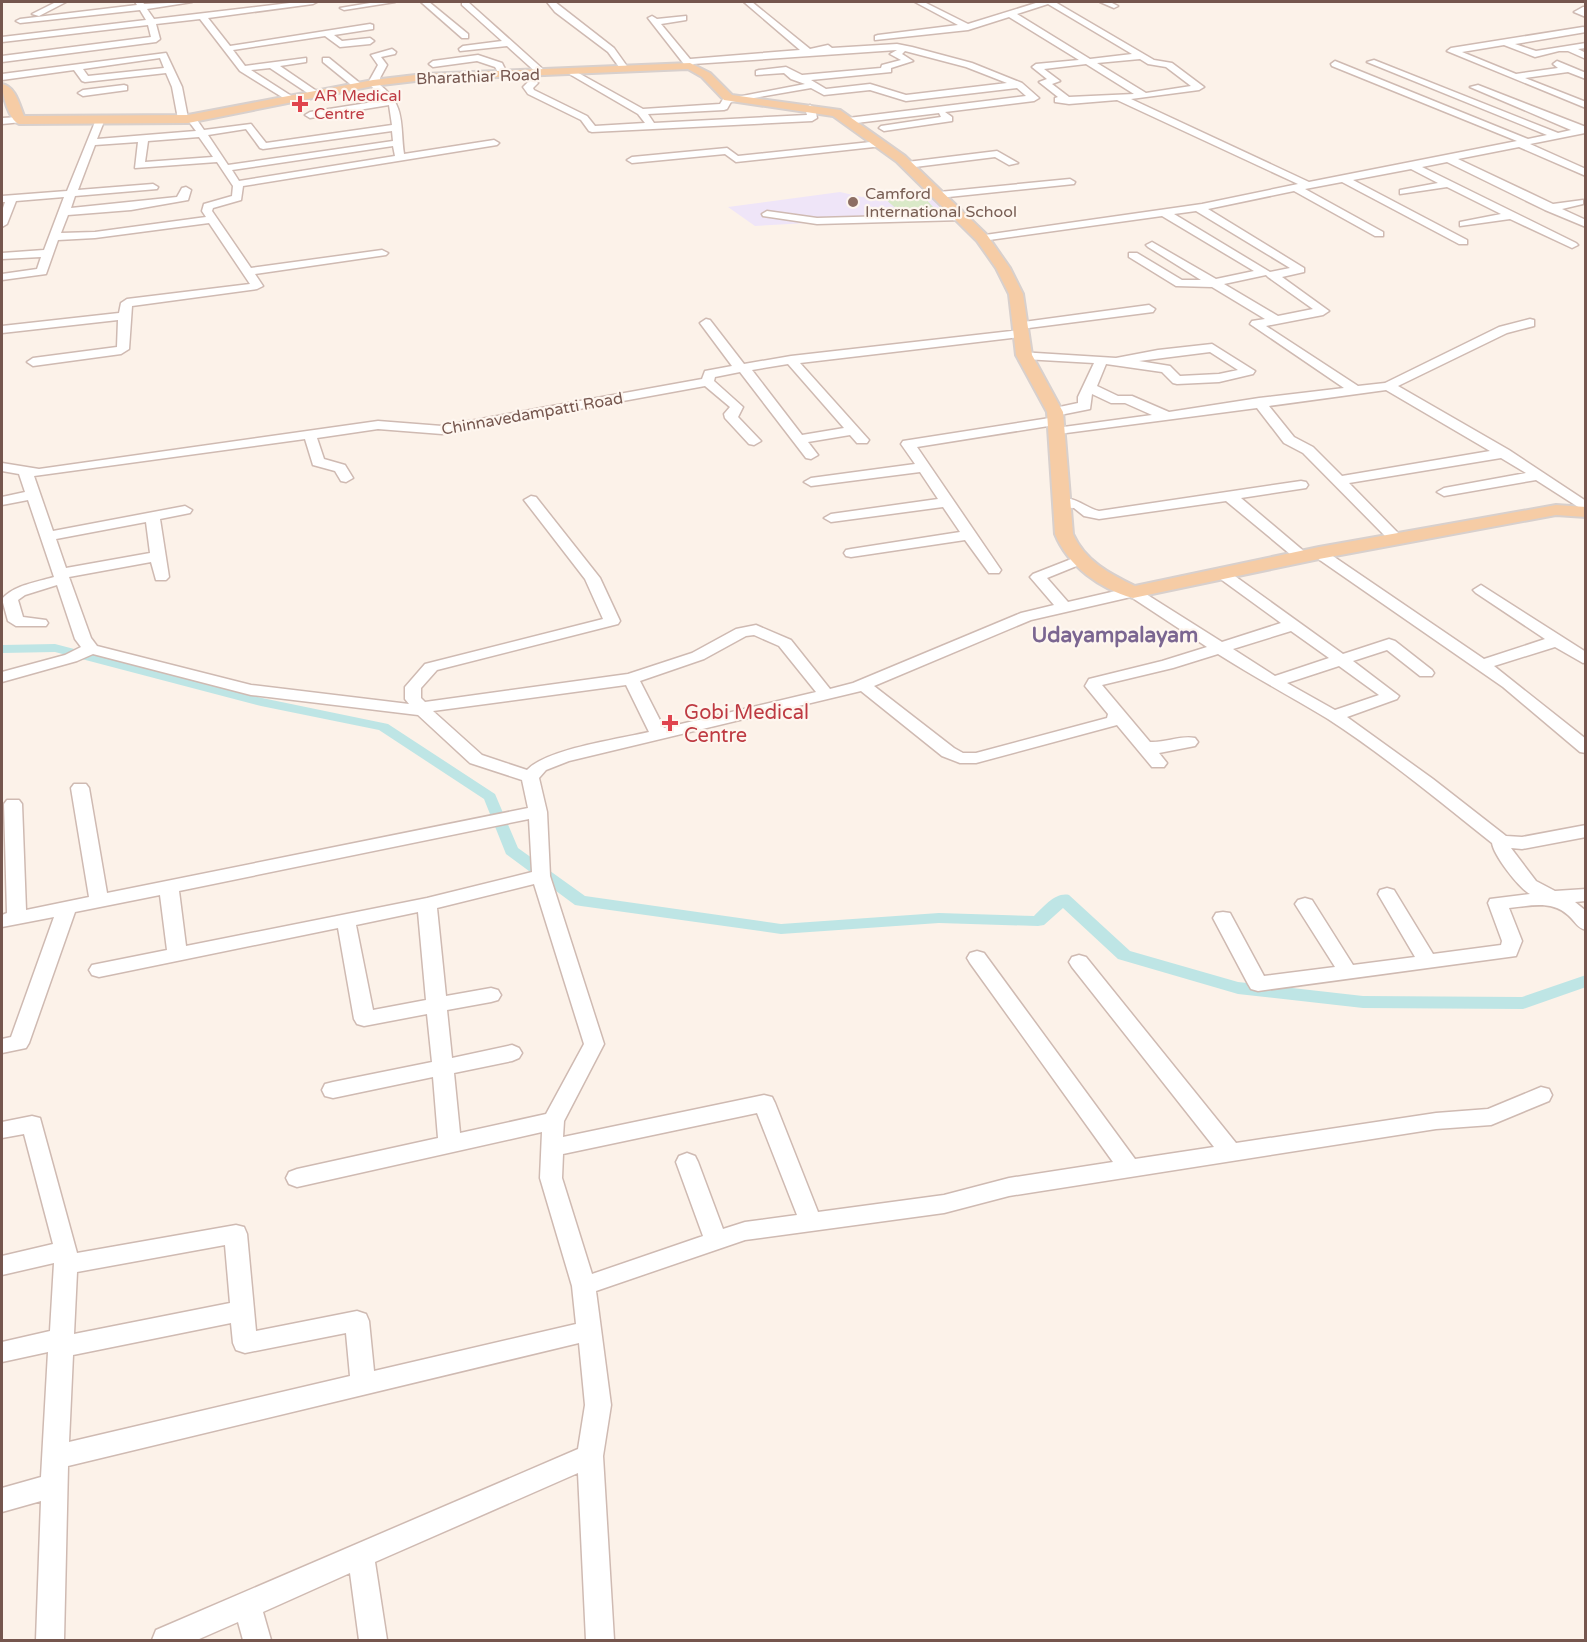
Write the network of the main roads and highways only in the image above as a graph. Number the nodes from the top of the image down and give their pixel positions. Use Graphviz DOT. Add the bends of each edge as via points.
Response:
graph roads {
  1 [pos="3,90"];
  2 [pos="1586,510"];
  1 -- 2 [label="main road, Bharathiar Road" via="18,120 88,105 188,119 424,77 689,64 731,99 836,113 908,165 982,238 1016,294 1024,355 1056,422 1068,547 1079,560 1110,581 1133,592 1556,510"];
}
